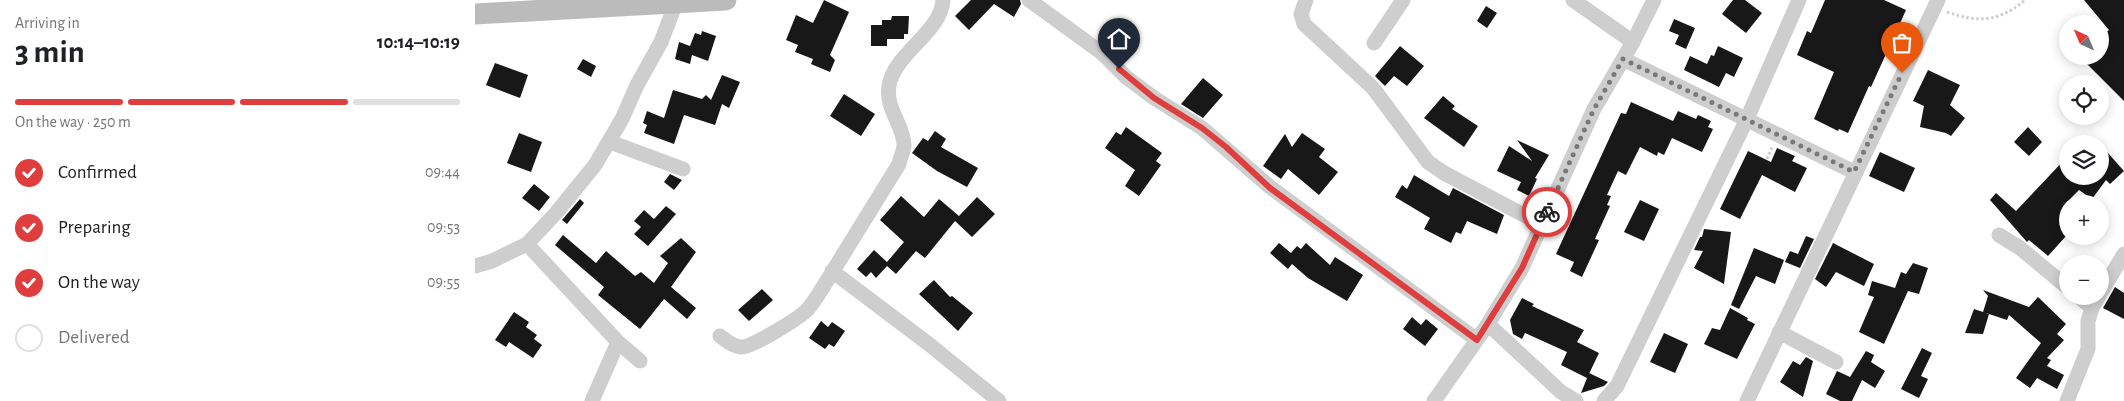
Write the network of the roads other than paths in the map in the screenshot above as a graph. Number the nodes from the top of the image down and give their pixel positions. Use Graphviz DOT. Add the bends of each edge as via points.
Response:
graph roads {
  1 [pos="726,0"];
  2 [pos="943,0"];
  3 [pos="1029,0"];
  4 [pos="1306,0"];
  5 [pos="1403,0"];
  6 [pos="1573,0"];
  7 [pos="1654,0"];
  8 [pos="1799,0"];
  9 [pos="676,2"];
  10 [pos="1936,4"];
  11 [pos="475,14"];
  12 [pos="1633,42"];
  13 [pos="1374,43"];
  14 [pos="1623,59"];
  15 [pos="1746,120"];
  16 [pos="611,142"];
  17 [pos="683,168"];
  18 [pos="1854,172"];
  19 [pos="1541,224"];
  20 [pos="1999,235"];
  21 [pos="527,244"];
  22 [pos="2124,254"];
  23 [pos="475,266"];
  24 [pos="832,271"];
  25 [pos="2109,279"];
  26 [pos="2059,280"];
  27 [pos="2095,305"];
  28 [pos="1488,324"];
  29 [pos="1779,332"];
  30 [pos="721,336"];
  31 [pos="1477,340"];
  32 [pos="618,342"];
  33 [pos="641,361"];
  34 [pos="1836,362"];
  35 [pos="592,401"];
  36 [pos="999,401"];
  37 [pos="1434,401"];
  38 [pos="1576,401"];
  39 [pos="1604,401"];
  40 [pos="1747,401"];
  41 [pos="2067,401"];
  1 -- 9 [label="main road"];
  2 -- 24 [label="street" via="942,10 904,57 889,85 888,99 904,145 899,164"];
  3 -- 31 [label="street" via="1102,53 1126,77 1202,128 1270,188"];
  4 -- 19 [label="street" via="1301,14 1303,24 1373,88 1428,162"];
  5 -- 13 [label="street"];
  6 -- 12 [label="street"];
  7 -- 12 [label="street"];
  8 -- 15 [label="street"];
  9 -- 11 [label="main road"];
  9 -- 16 [label="street" via="661,42"];
  10 -- 18 [label="street"];
  12 -- 14 [label="street"];
  14 -- 15 [label="street"];
  14 -- 19 [label="street" via="1594,109"];
  15 -- 18 [label="street"];
  15 -- 39 [label="street" via="1617,386"];
  16 -- 17 [label="street"];
  16 -- 21 [label="street" via="556,213"];
  18 -- 29 [label="street"];
  19 -- 28 [label="street" via="1522,268"];
  20 -- 26 [label="street"];
  21 -- 23 [label="street"];
  21 -- 32 [label="street"];
  22 -- 25 [label="street"];
  24 -- 30 [label="street" via="807,310 793,321 743,347 731,344"];
  24 -- 36 [label="street"];
  27 -- 41 [label="street" via="2088,321 2088,349"];
  28 -- 31 [label="street"];
  28 -- 38 [label="street" via="1561,392"];
  29 -- 34 [label="street"];
  29 -- 40 [label="street"];
  31 -- 37 [label="street"];
  32 -- 33 [label="street"];
  32 -- 35 [label="street"];
}
